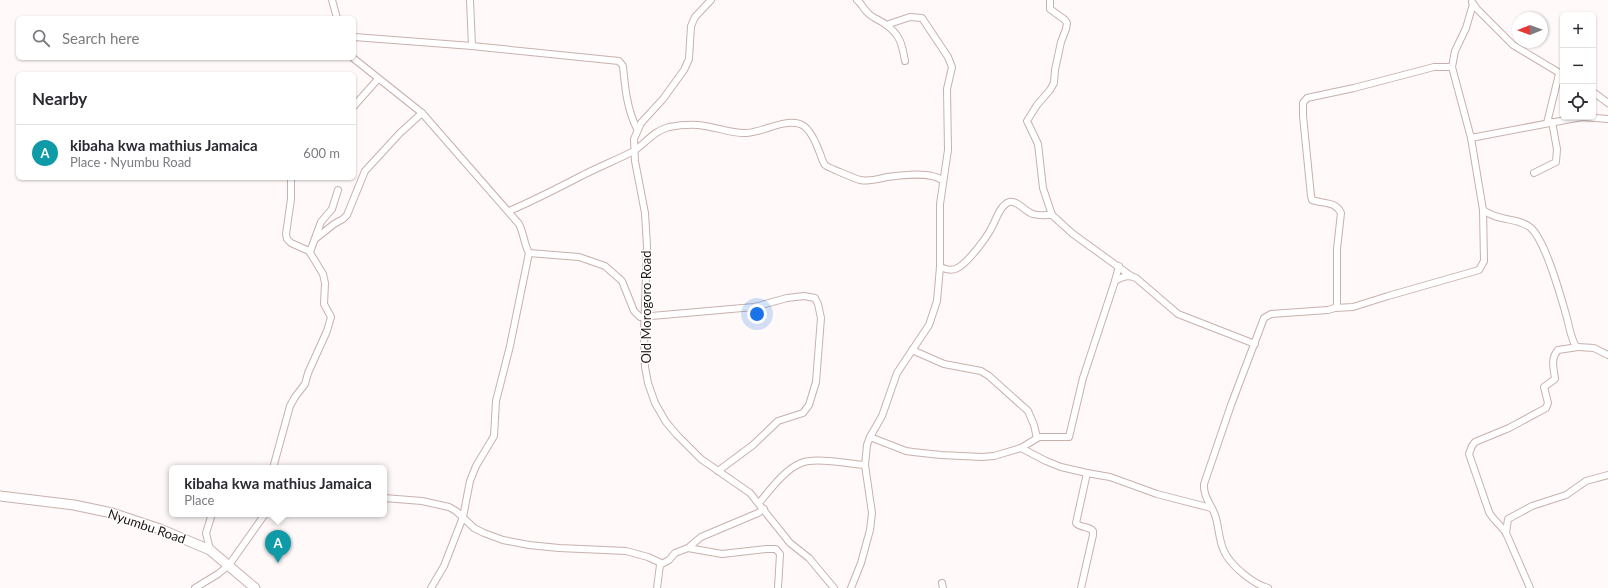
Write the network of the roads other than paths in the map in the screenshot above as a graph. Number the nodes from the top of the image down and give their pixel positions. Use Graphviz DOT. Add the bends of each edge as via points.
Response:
graph roads {
  1 [pos="332,0"];
  2 [pos="470,0"];
  3 [pos="712,0"];
  4 [pos="857,0"];
  5 [pos="1050,0"];
  6 [pos="1472,2"];
  7 [pos="336,16"];
  8 [pos="886,25"];
  9 [pos="356,36"];
  10 [pos="472,46"];
  11 [pos="355,60"];
  12 [pos="905,61"];
  13 [pos="1452,66"];
  14 [pos="1560,74"];
  15 [pos="378,79"];
  16 [pos="1560,79"];
  17 [pos="1596,94"];
  18 [pos="1608,103"];
  19 [pos="356,104"];
  20 [pos="422,113"];
  21 [pos="1608,119"];
  22 [pos="1550,122"];
  23 [pos="637,129"];
  24 [pos="1471,138"];
  25 [pos="634,151"];
  26 [pos="1534,173"];
  27 [pos="291,180"];
  28 [pos="942,181"];
  29 [pos="338,190"];
  30 [pos="1482,210"];
  31 [pos="509,211"];
  32 [pos="1052,215"];
  33 [pos="314,239"];
  34 [pos="310,252"];
  35 [pos="529,253"];
  36 [pos="1119,266"];
  37 [pos="940,267"];
  38 [pos="1131,276"];
  39 [pos="1115,281"];
  40 [pos="1335,308"];
  41 [pos="644,318"];
  42 [pos="1255,344"];
  43 [pos="1578,347"];
  44 [pos="912,350"];
  45 [pos="1608,355"];
  46 [pos="870,437"];
  47 [pos="1037,438"];
  48 [pos="1021,448"];
  49 [pos="274,465"];
  50 [pos="865,465"];
  51 [pos="718,471"];
  52 [pos="1087,473"];
  53 [pos="1608,475"];
  54 [pos="0,496"];
  55 [pos="387,498"];
  56 [pos="758,503"];
  57 [pos="1211,508"];
  58 [pos="764,509"];
  59 [pos="211,517"];
  60 [pos="263,517"];
  61 [pos="463,517"];
  62 [pos="1506,533"];
  63 [pos="688,548"];
  64 [pos="210,550"];
  65 [pos="229,564"];
  66 [pos="661,564"];
  67 [pos="195,588"];
  68 [pos="255,588"];
  69 [pos="431,588"];
  70 [pos="658,588"];
  71 [pos="778,588"];
  72 [pos="834,588"];
  73 [pos="851,588"];
  74 [pos="1080,588"];
  75 [pos="1268,588"];
  76 [pos="1530,588"];
  1 -- 7 [label="street"];
  2 -- 10 [label="street"];
  3 -- 23 [label="street" via="695,17 691,26 689,59 684,70"];
  4 -- 8 [label="street" via="869,14"];
  5 -- 32 [label="street" via="1050,9 1065,20 1066,29 1061,42 1054,83 1027,121 1038,144 1044,188"];
  6 -- 13 [label="street" via="1466,28 1455,50"];
  6 -- 14 [label="street" via="1513,45"];
  8 -- 12 [label="street" via="902,43"];
  8 -- 28 [label="street" via="910,17 922,18 951,63 952,72 947,94 947,162"];
  9 -- 10 [label="street"];
  10 -- 23 [label="street" via="619,61 622,66 627,103"];
  11 -- 15 [label="street"];
  13 -- 24 [label="street"];
  13 -- 40 [label="street" via="1434,67 1307,98 1303,103 1312,200 1334,204 1339,207 1341,213 1338,298"];
  15 -- 19 [label="street"];
  15 -- 20 [label="street"];
  16 -- 22 [label="street"];
  17 -- 18 [label="street"];
  20 -- 31 [label="street"];
  20 -- 33 [label="street" via="365,171 347,215"];
  21 -- 22 [label="street" via="1582,117"];
  22 -- 24 [label="street"];
  22 -- 26 [label="street" via="1557,149 1556,162"];
  23 -- 25 [label="street, Old Morogoro Road"];
  24 -- 30 [label="street"];
  25 -- 28 [label="street" via="659,131 670,127 704,126 748,133 780,124 799,124 804,126 819,149 825,165 833,170 866,181 922,175 938,176"];
  25 -- 31 [label="street"];
  25 -- 41 [label="street, Old Morogoro Road" via="645,213 647,246"];
  27 -- 34 [label="street" via="287,239"];
  28 -- 37 [label="street"];
  29 -- 33 [label="street" via="332,209 321,222"];
  30 -- 40 [label="street" via="1484,261 1479,270 1353,307"];
  30 -- 43 [label="street" via="1493,216 1529,226 1539,236 1573,342"];
  31 -- 35 [label="street" via="522,230"];
  32 -- 36 [label="street" via="1073,234"];
  32 -- 37 [label="street" via="1034,214 1015,202 1009,202 1004,205 978,248 959,267 950,270"];
  33 -- 34 [label="street"];
  34 -- 49 [label="street" via="326,283 324,304 331,317 305,384 290,406"];
  35 -- 41 [label="street" via="579,257 605,266 622,281 636,314"];
  35 -- 61 [label="street" via="496,401 494,436 470,481"];
  36 -- 38 [label="street"];
  36 -- 39 [label="street"];
  37 -- 44 [label="street" via="937,301 929,325"];
  38 -- 39 [label="street"];
  38 -- 42 [label="street" via="1178,314"];
  39 -- 47 [label="street" via="1083,378 1070,435"];
  40 -- 42 [label="street" via="1271,314 1260,323"];
  41 -- 51 [label="street, Old Morogoro Road" via="645,367 655,403 677,435 701,459"];
  41 -- 51 [label="street" via="754,307 804,296 815,298 818,304 821,318 816,382 807,410 778,421 753,445"];
  42 -- 57 [label="street" via="1205,476 1203,490"];
  43 -- 45 [label="street" via="1594,348"];
  43 -- 62 [label="street" via="1558,350 1555,353 1555,379 1544,387 1548,403 1546,408 1510,428 1475,442 1472,446 1469,454 1488,512"];
  44 -- 46 [label="street" via="897,373 882,416"];
  44 -- 47 [label="street" via="944,364 980,371 989,376 1028,411"];
  46 -- 48 [label="street" via="906,451 941,456 994,456"];
  46 -- 50 [label="street"];
  47 -- 48 [label="street"];
  48 -- 52 [label="street" via="1046,461"];
  50 -- 56 [label="street" via="814,461 802,463 779,480"];
  50 -- 73 [label="street" via="872,513 861,563"];
  51 -- 56 [label="street, Old Morogoro Road" via="750,493"];
  52 -- 57 [label="street" via="1110,476 1157,494"];
  52 -- 74 [label="street" via="1076,523 1078,526 1091,528 1093,535"];
  53 -- 62 [label="street" via="1586,481 1566,494 1516,514 1508,519"];
  54 -- 64 [label="street, Nyumbu Road" via="112,513"];
  55 -- 61 [label="street" via="422,501 449,507"];
  56 -- 58 [label="street, Old Morogoro Road"];
  57 -- 75 [label="street" via="1216,517 1220,542 1230,561 1256,584"];
  58 -- 63 [label="street" via="701,537"];
  58 -- 72 [label="street, Old Morogoro Road" via="790,543 809,558"];
  59 -- 64 [label="street" via="206,533"];
  60 -- 65 [label="street"];
  61 -- 66 [label="street" via="474,528 503,540 558,548 626,551 648,557"];
  61 -- 69 [label="street" via="444,566"];
  62 -- 76 [label="street"];
  63 -- 66 [label="street" via="675,552 669,560"];
  63 -- 71 [label="street" via="722,554 776,549 780,554"];
  64 -- 65 [label="street, Nyumbu Road"];
  65 -- 67 [label="street"];
  65 -- 68 [label="street, Nyumbu Road"];
  66 -- 70 [label="street"];
}
